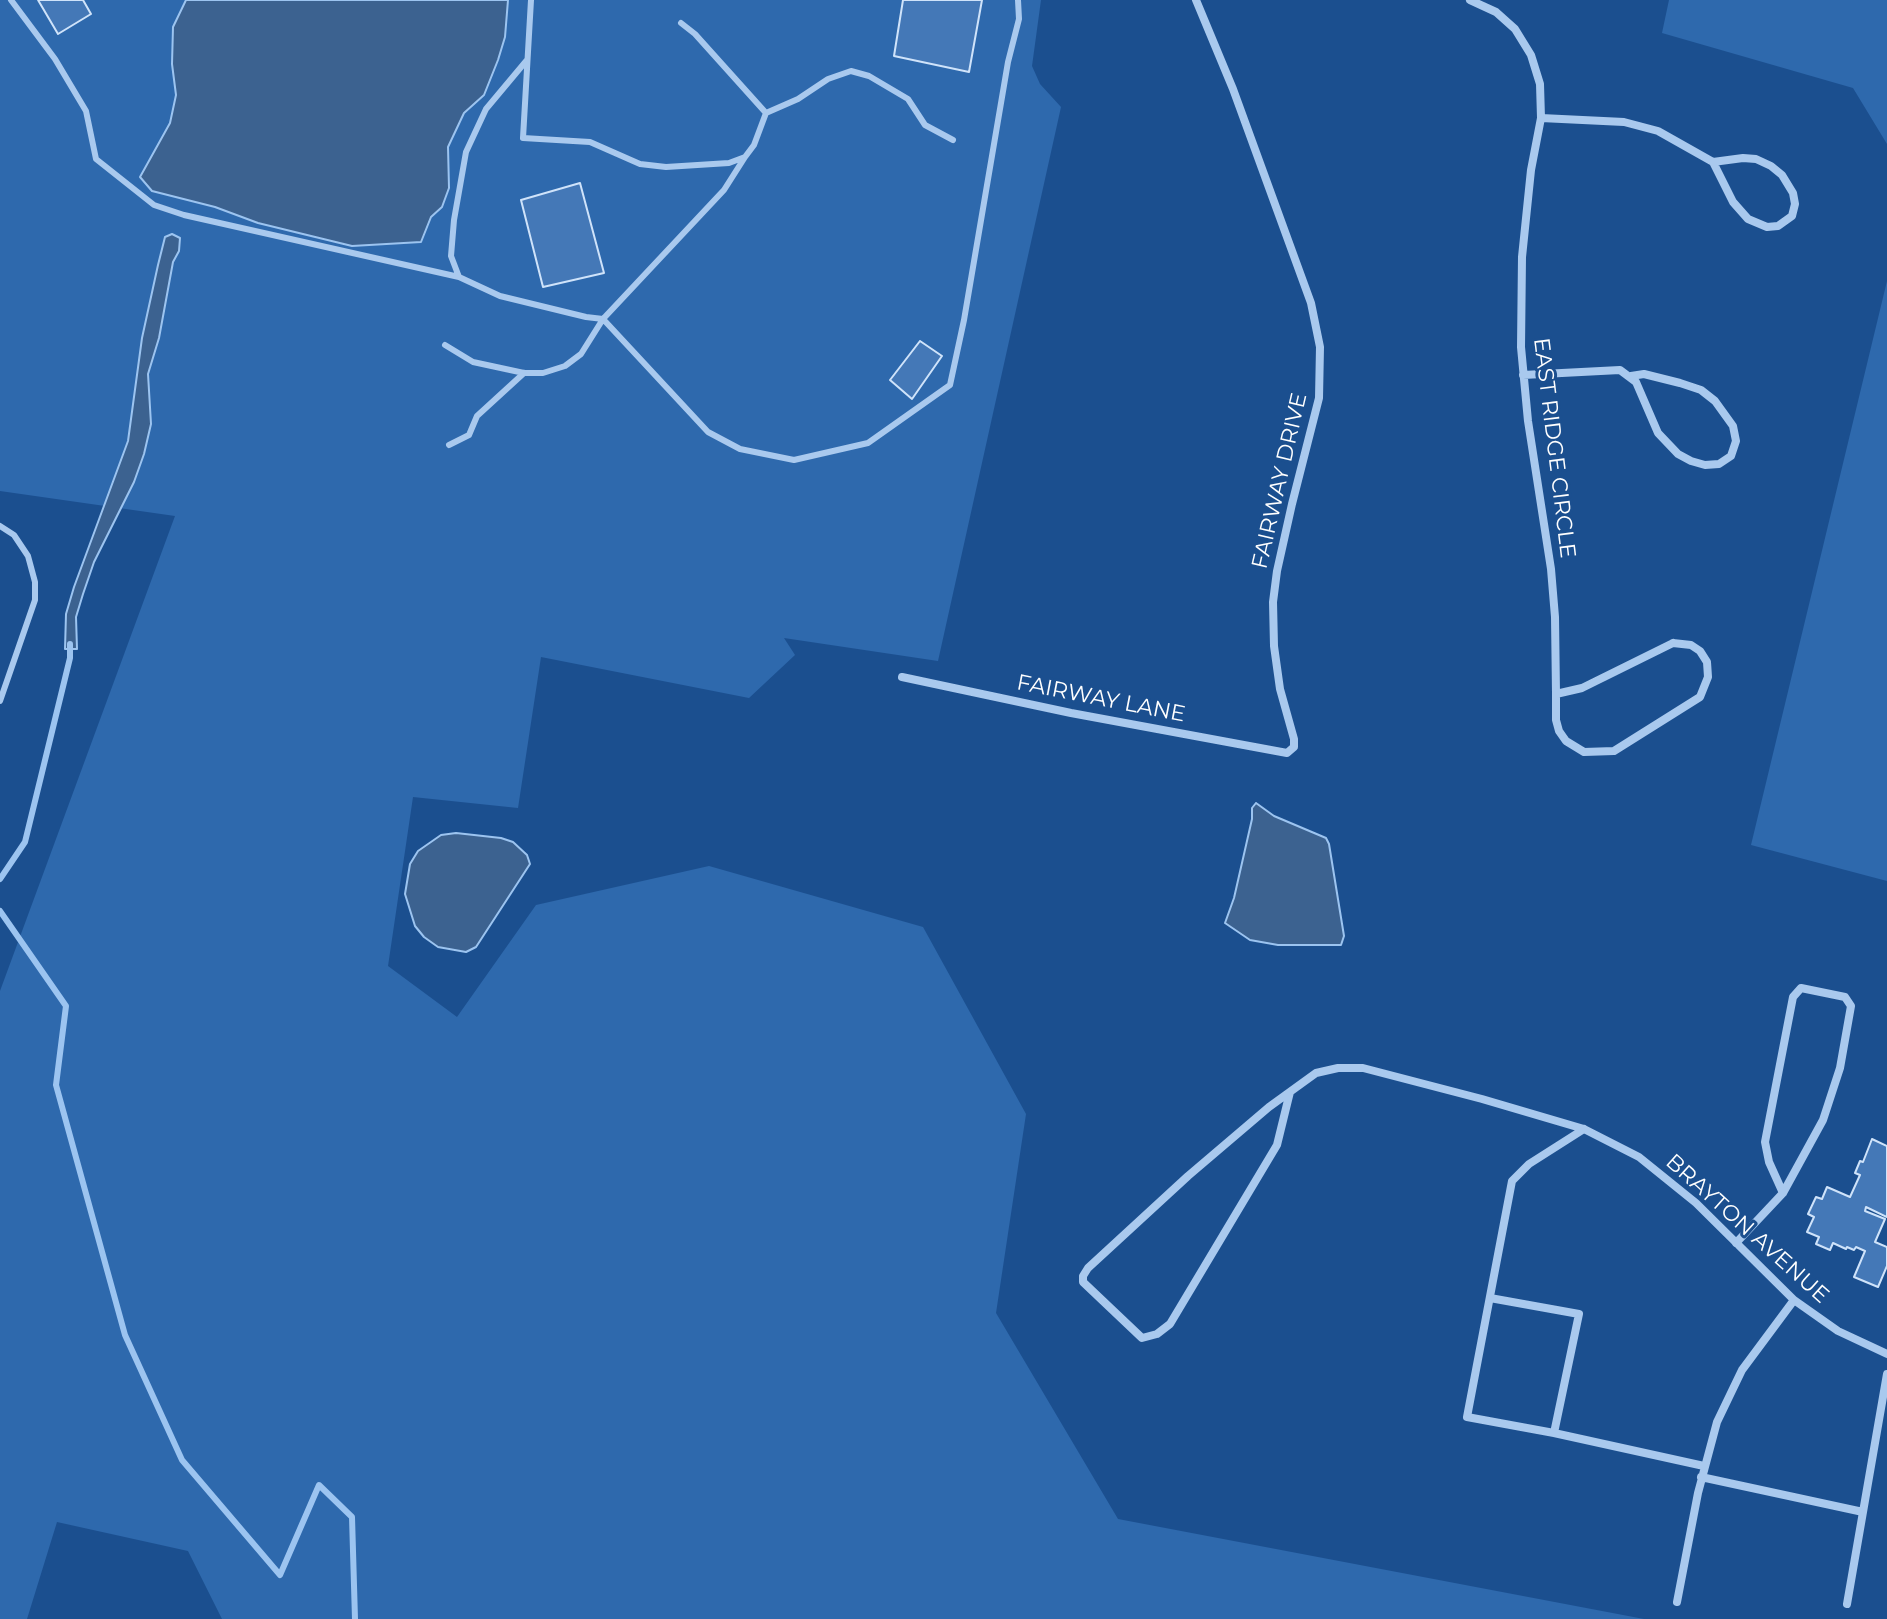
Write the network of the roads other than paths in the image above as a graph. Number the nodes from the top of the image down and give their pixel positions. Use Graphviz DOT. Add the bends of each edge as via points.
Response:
graph roads {
  1 [pos="11,0"];
  2 [pos="531,0"];
  3 [pos="1018,0"];
  4 [pos="1196,0"];
  5 [pos="1470,0"];
  6 [pos="681,23"];
  7 [pos="527,60"];
  8 [pos="766,113"];
  9 [pos="1541,118"];
  10 [pos="953,140"];
  11 [pos="745,157"];
  12 [pos="1713,162"];
  13 [pos="459,277"];
  14 [pos="603,319"];
  15 [pos="445,345"];
  16 [pos="524,373"];
  17 [pos="1523,375"];
  18 [pos="1631,376"];
  19 [pos="449,445"];
  20 [pos="0,526"];
  21 [pos="902,677"];
  22 [pos="1556,694"];
  23 [pos="0,701"];
  24 [pos="1293,749"];
  25 [pos="1290,1092"];
  26 [pos="1584,1129"];
  27 [pos="1783,1193"];
  28 [pos="1736,1243"];
  29 [pos="1490,1298"];
  30 [pos="1794,1300"];
  31 [pos="1887,1354"];
  32 [pos="1887,1374"];
  33 [pos="1554,1433"];
  34 [pos="1704,1466"];
  35 [pos="1701,1477"];
  36 [pos="1863,1512"];
  37 [pos="1677,1602"];
  38 [pos="1847,1604"];
  1 -- 13 [label="lane" via="86,111 96,159 154,205"];
  2 -- 7 [label="lane"];
  3 -- 14 [label="lane" via="1019,19 950,385 868,443 794,460 740,449 708,432"];
  4 -- 24 [label="street, FAIRWAY DRIVE" via="1311,303 1320,347 1319,398 1273,602 1274,646"];
  5 -- 9 [label="street, EAST RIDGE CIRCLE" via="1496,12 1524,42 1537,68"];
  6 -- 8 [label="lane"];
  7 -- 11 [label="lane" via="523,138 590,142 640,164 666,167"];
  7 -- 13 [label="lane" via="486,109 466,152 451,256"];
  8 -- 10 [label="lane" via="851,71 908,99 925,125"];
  8 -- 11 [label="lane"];
  9 -- 12 [label="street" via="1624,122 1672,138"];
  9 -- 17 [label="street, EAST RIDGE CIRCLE" via="1522,257"];
  11 -- 14 [label="lane" via="724,190"];
  12 -- 12 [label="street" via="1743,158 1771,166 1793,193 1792,216 1767,227 1748,219"];
  13 -- 14 [label="lane" via="500,296"];
  14 -- 16 [label="lane" via="581,354 565,366"];
  15 -- 16 [label="lane" via="473,362"];
  16 -- 19 [label="lane" via="477,416 469,435"];
  17 -- 18 [label="street" via="1607,369"];
  17 -- 22 [label="street, EAST RIDGE CIRCLE" via="1551,569"];
  18 -- 18 [label="street" via="1680,383 1715,401 1733,426 1731,456 1705,465 1678,454 1658,433"];
  20 -- 23 [label="lane" via="14,535 28,556 35,600"];
  21 -- 24 [label="street, FAIRWAY LANE" via="1287,753"];
  22 -- 22 [label="street, EAST RIDGE CIRCLE" via="1556,720 1566,741 1584,752 1614,751 1700,697 1707,662 1691,645 1673,643 1582,688"];
  25 -- 25 [label="street, BRAYTON AVENUE" via="1188,1176 1083,1276 1083,1282 1142,1338 1170,1324 1277,1145"];
  25 -- 26 [label="street, BRAYTON AVENUE" via="1316,1073 1363,1068"];
  26 -- 28 [label="street, BRAYTON AVENUE" via="1663,1174"];
  26 -- 29 [label="street" via="1512,1181"];
  27 -- 27 [label="street" via="1823,1120 1840,1068 1851,1006 1845,997 1801,988 1793,997 1765,1142"];
  27 -- 28 [label="street"];
  28 -- 30 [label="street, BRAYTON AVENUE"];
  29 -- 33 [label="street" via="1467,1417"];
  29 -- 33 [label="street" via="1579,1314"];
  30 -- 31 [label="street, BRAYTON AVENUE" via="1838,1331"];
  30 -- 34 [label="street" via="1735,1382"];
  32 -- 36 [label="street"];
  33 -- 34 [label="street"];
  34 -- 35 [label="street"];
  35 -- 36 [label="street"];
  35 -- 37 [label="street"];
  36 -- 38 [label="street"];
}
